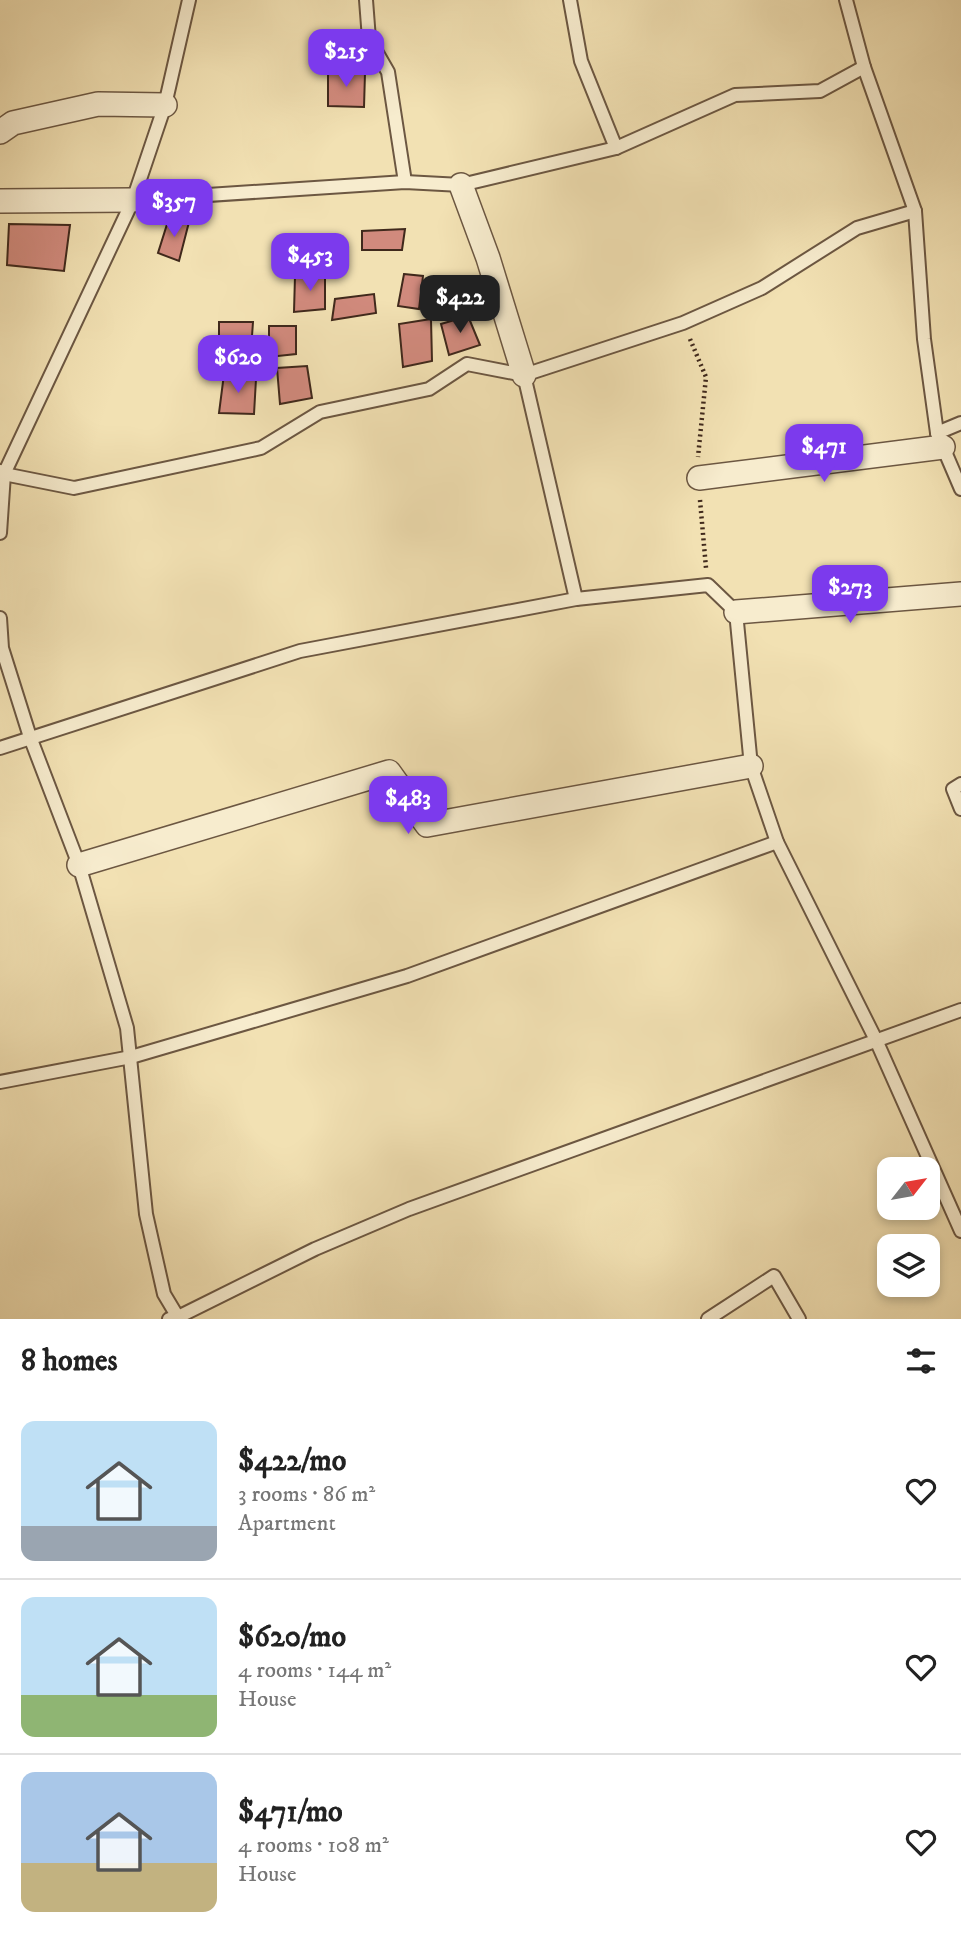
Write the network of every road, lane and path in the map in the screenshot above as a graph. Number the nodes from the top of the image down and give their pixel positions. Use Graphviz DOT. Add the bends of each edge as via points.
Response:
graph roads {
  1 [pos="189,0"];
  2 [pos="366,0"];
  3 [pos="570,0"];
  4 [pos="846,0"];
  5 [pos="864,67"];
  6 [pos="165,105"];
  7 [pos="0,132"];
  8 [pos="616,148"];
  9 [pos="405,182"];
  10 [pos="461,185"];
  11 [pos="133,200"];
  12 [pos="0,201"];
  13 [pos="915,211"];
  14 [pos="524,375"];
  15 [pos="961,423"];
  16 [pos="940,440"];
  17 [pos="2,473"];
  18 [pos="699,478"];
  19 [pos="961,489"];
  20 [pos="0,533"];
  21 [pos="961,594"];
  22 [pos="576,599"];
  23 [pos="736,612"];
  24 [pos="0,618"];
  25 [pos="30,737"];
  26 [pos="0,748"];
  27 [pos="751,766"];
  28 [pos="961,784"];
  29 [pos="961,809"];
  30 [pos="777,842"];
  31 [pos="79,865"];
  32 [pos="961,1010"];
  33 [pos="876,1040"];
  34 [pos="131,1057"];
  35 [pos="0,1082"];
  36 [pos="961,1231"];
  37 [pos="175,1318"];
  38 [pos="708,1319"];
  39 [pos="799,1319"];
  1 -- 6 [label="lane"];
  2 -- 9 [label="lane" via="369,38 388,72"];
  3 -- 8 [label="lane" via="581,61"];
  4 -- 5 [label="lane"];
  5 -- 8 [label="lane" via="820,91 734,94"];
  5 -- 13 [label="lane"];
  6 -- 7 [label="street" via="98,104 13,123"];
  6 -- 11 [label="lane"];
  8 -- 10 [label="lane"];
  9 -- 10 [label="lane"];
  9 -- 11 [label="lane"];
  10 -- 14 [label="street"];
  11 -- 12 [label="street"];
  11 -- 17 [label="lane"];
  13 -- 14 [label="lane" via="858,228 762,288 683,323"];
  13 -- 16 [label="lane" via="924,340"];
  14 -- 17 [label="lane" via="467,364 429,389 320,412 261,447 74,488"];
  14 -- 22 [label="lane"];
  15 -- 16 [label="lane"];
  16 -- 18 [label="street"];
  16 -- 19 [label="lane"];
  17 -- 20 [label="lane"];
  21 -- 23 [label="street"];
  22 -- 23 [label="lane" via="708,586"];
  22 -- 25 [label="lane" via="300,651"];
  23 -- 27 [label="lane"];
  24 -- 25 [label="lane" via="2,648"];
  25 -- 26 [label="lane"];
  25 -- 31 [label="lane"];
  27 -- 30 [label="lane"];
  27 -- 31 [label="street" via="427,825 389,772"];
  28 -- 29 [label="lane" via="953,789"];
  30 -- 33 [label="lane"];
  30 -- 34 [label="lane" via="407,976"];
  31 -- 34 [label="lane" via="127,1028"];
  32 -- 33 [label="lane"];
  33 -- 36 [label="lane"];
  33 -- 37 [label="lane" via="409,1209"];
  34 -- 35 [label="lane"];
  34 -- 37 [label="lane" via="146,1214 164,1294"];
  38 -- 39 [label="lane" via="774,1276"];
}
